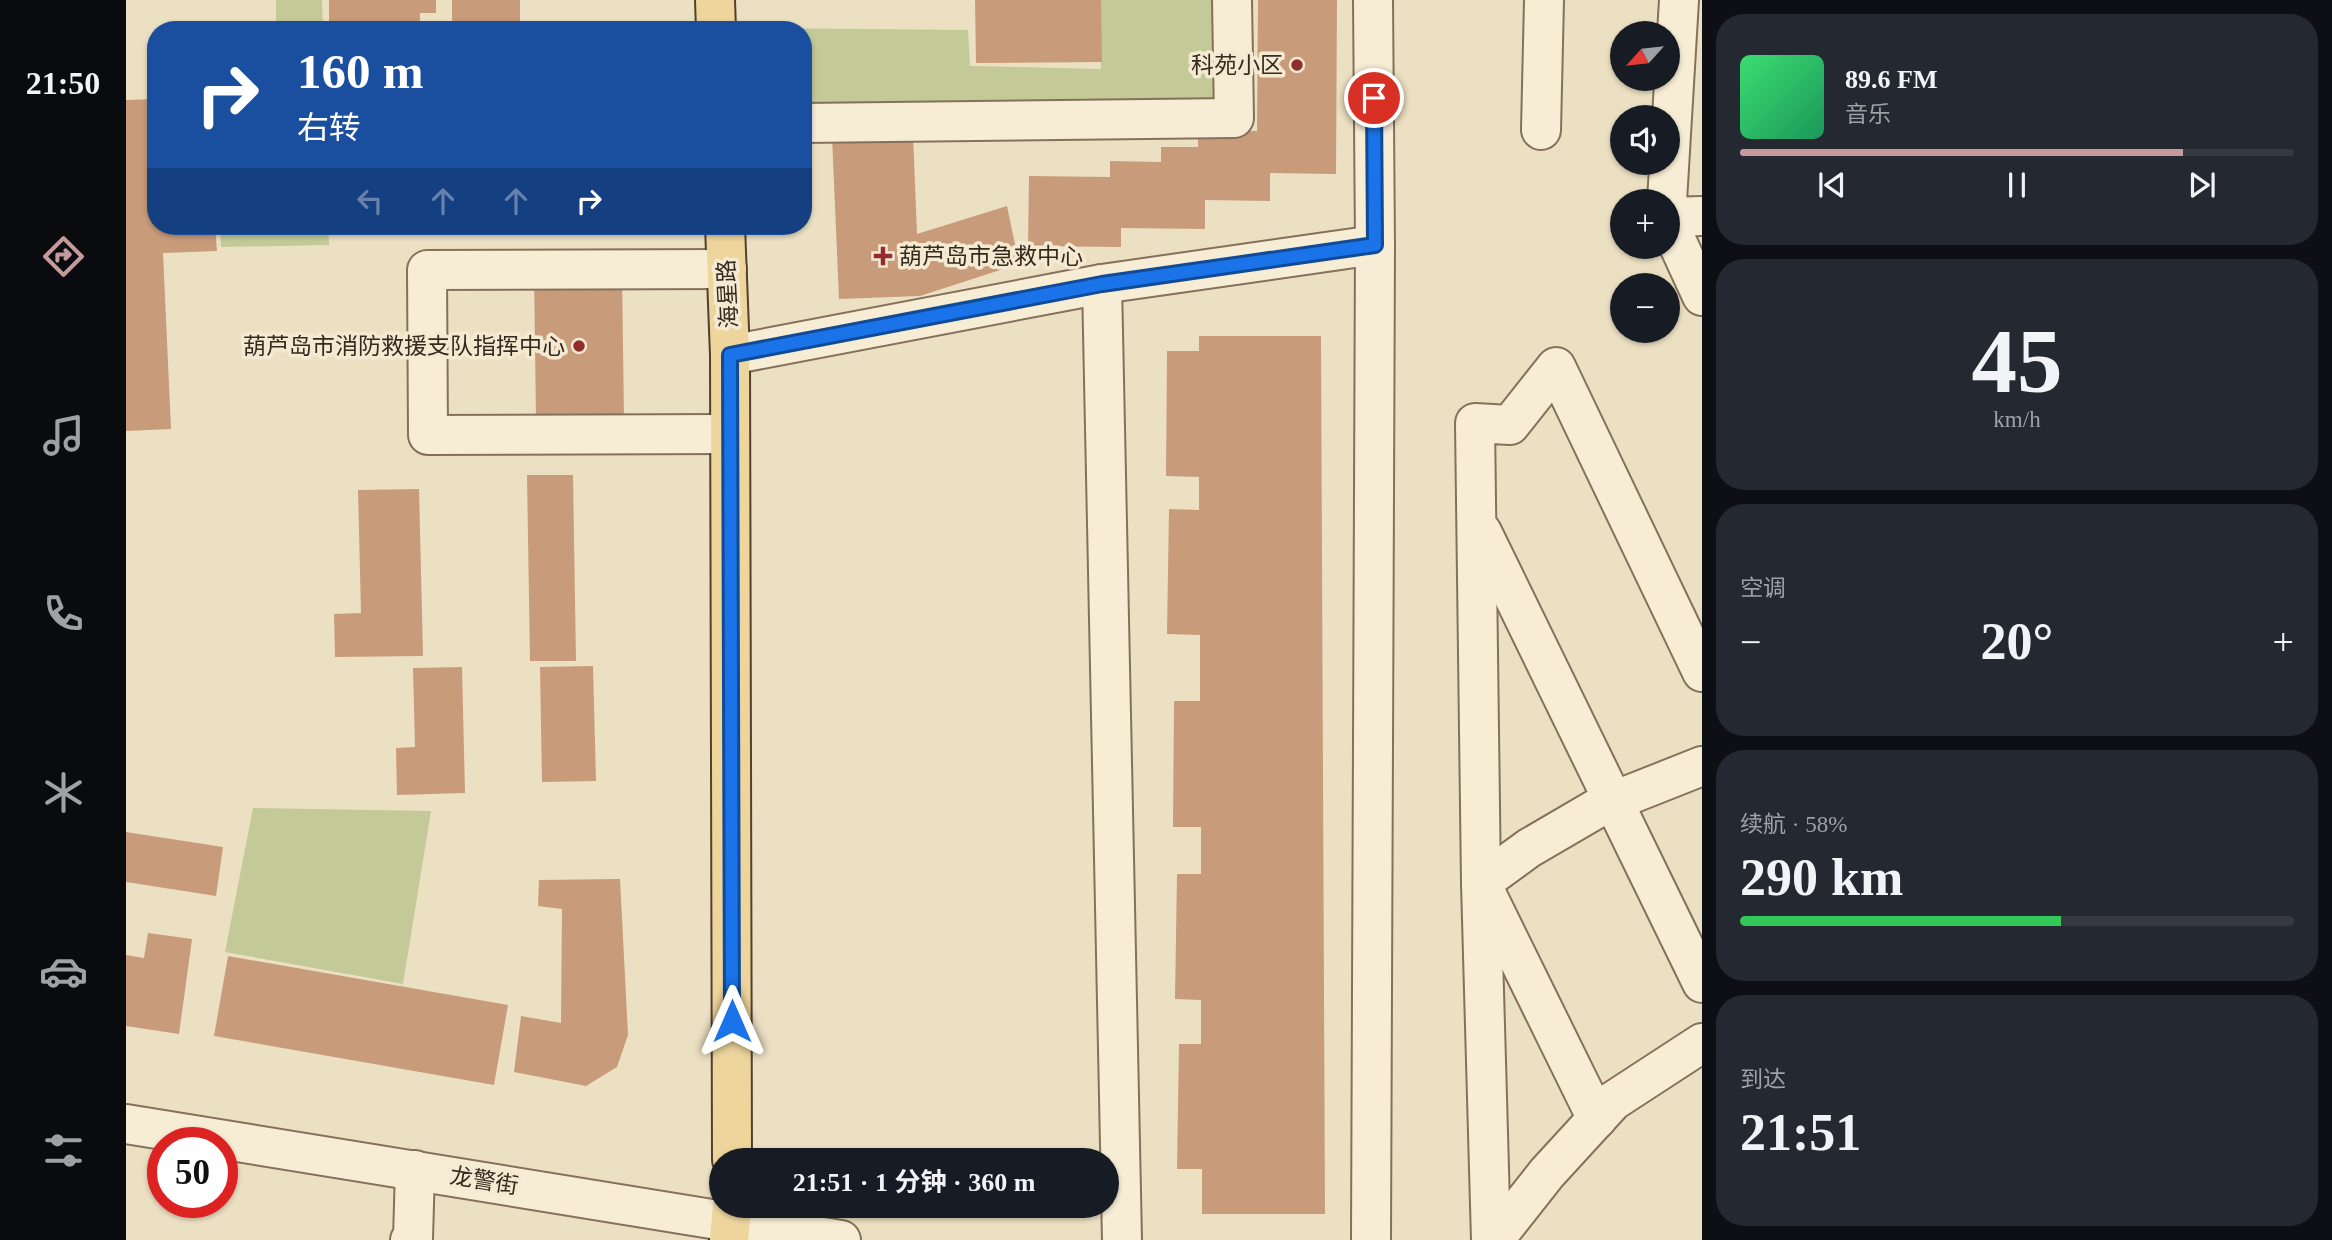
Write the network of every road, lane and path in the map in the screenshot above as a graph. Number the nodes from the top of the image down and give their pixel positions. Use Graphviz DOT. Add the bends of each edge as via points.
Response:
graph roads {
  1 [pos="715,0"];
  2 [pos="1232,0"];
  3 [pos="1373,0"];
  4 [pos="1544,0"];
  5 [pos="1679,0"];
  6 [pos="716,21"];
  7 [pos="812,123"];
  8 [pos="1541,130"];
  9 [pos="1668,189"];
  10 [pos="1702,216"];
  11 [pos="1680,219"];
  12 [pos="725,235"];
  13 [pos="1375,245"];
  14 [pos="1680,247"];
  15 [pos="727,269"];
  16 [pos="1102,284"];
  17 [pos="1702,296"];
  18 [pos="730,355"];
  19 [pos="730,434"];
  20 [pos="1476,522"];
  21 [pos="1702,672"];
  22 [pos="1702,766"];
  23 [pos="1613,801"];
  24 [pos="1481,883"];
  25 [pos="1702,983"];
  26 [pos="1702,1043"];
  27 [pos="1597,1119"];
  28 [pos="126,1124"];
  29 [pos="732,1148"];
  30 [pos="415,1170"];
  31 [pos="731,1222"];
  32 [pos="410,1240"];
  33 [pos="841,1240"];
  34 [pos="1122,1240"];
  35 [pos="1371,1240"];
  36 [pos="1493,1240"];
  1 -- 6 [label="main road"];
  2 -- 7 [label="street" via="1234,118"];
  3 -- 13 [label="street"];
  4 -- 8 [label="street"];
  5 -- 9 [label="street"];
  10 -- 11 [label="street"];
  12 -- 15 [label="main road, 海星路"];
  13 -- 16 [label="street"];
  13 -- 35 [label="street"];
  14 -- 17 [label="street"];
  15 -- 18 [label="main road, 海星路"];
  15 -- 19 [label="street" via="427,270 428,435"];
  16 -- 18 [label="street"];
  16 -- 34 [label="street"];
  18 -- 19 [label="main road, 海星路"];
  19 -- 29 [label="main road, 海星路"];
  20 -- 21 [label="street" via="1475,423 1510,425 1556,367"];
  20 -- 23 [label="street"];
  20 -- 24 [label="street"];
  22 -- 23 [label="street"];
  23 -- 24 [label="street" via="1529,848"];
  23 -- 25 [label="street"];
  24 -- 27 [label="street"];
  24 -- 36 [label="street"];
  26 -- 27 [label="street" via="1613,1101"];
  27 -- 36 [label="street"];
  28 -- 30 [label="street, 龙警街"];
  30 -- 31 [label="street, 龙警街"];
  30 -- 32 [label="street"];
  31 -- 33 [label="street, 龙警街"];
}
